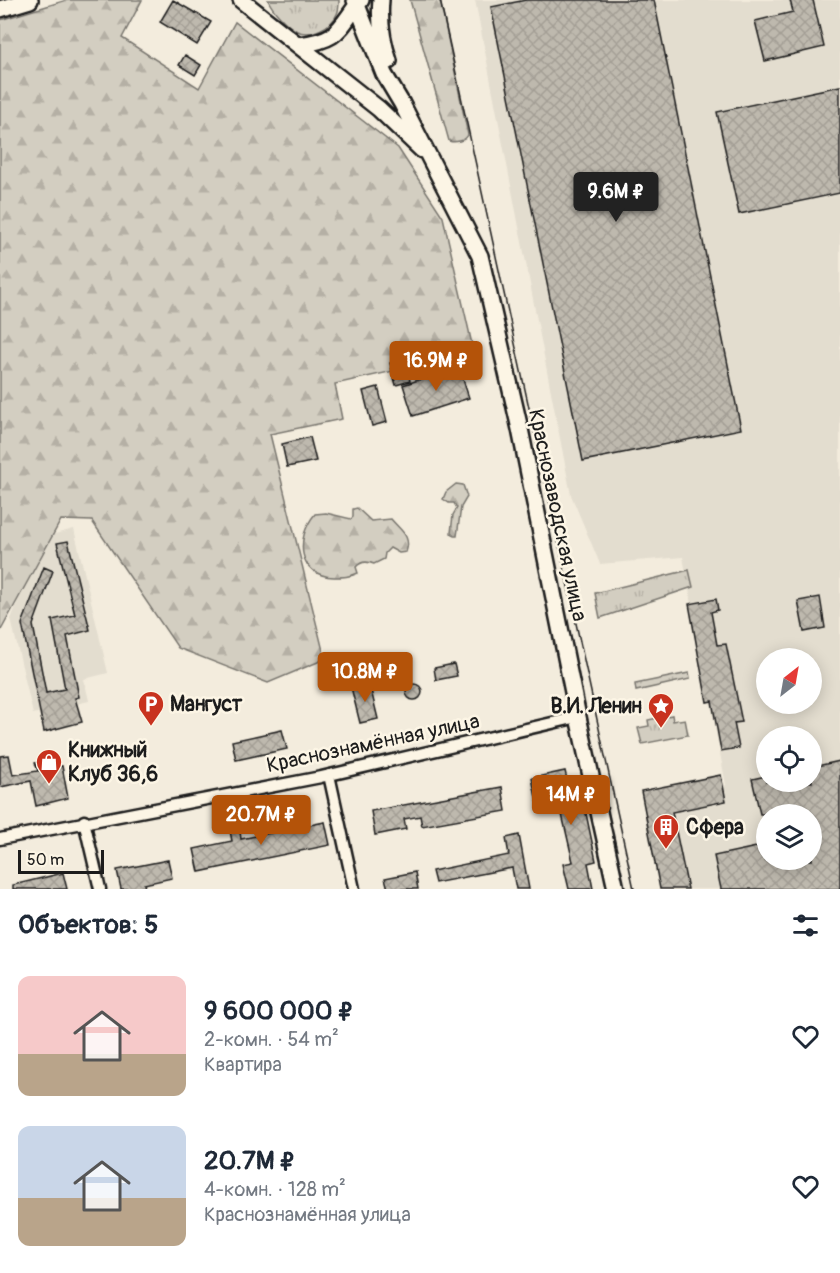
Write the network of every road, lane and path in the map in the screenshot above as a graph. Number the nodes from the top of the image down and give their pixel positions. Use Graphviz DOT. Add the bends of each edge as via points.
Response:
graph roads {
  1 [pos="30,0"];
  2 [pos="241,0"];
  3 [pos="264,0"];
  4 [pos="381,0"];
  5 [pos="358,2"];
  6 [pos="0,9"];
  7 [pos="264,19"];
  8 [pos="299,45"];
  9 [pos="402,104"];
  10 [pos="430,159"];
  11 [pos="578,717"];
  12 [pos="329,775"];
  13 [pos="84,821"];
  14 [pos="0,838"];
  15 [pos="99,889"];
  16 [pos="354,889"];
  17 [pos="616,889"];
  1 -- 6 [label="street"];
  2 -- 7 [label="street"];
  3 -- 7 [label="street"];
  4 -- 9 [label="street" via="384,45"];
  5 -- 8 [label="street" via="342,28 329,38"];
  5 -- 9 [label="street" via="384,74"];
  7 -- 8 [label="street"];
  8 -- 10 [label="street" via="379,109"];
  9 -- 10 [label="street, Краснозаводская улица"];
  10 -- 11 [label="street, Краснозаводская улица" via="480,256 520,429"];
  11 -- 12 [label="street, Краснознамённая улица"];
  11 -- 17 [label="street, Краснозаводская улица"];
  12 -- 13 [label="street, Краснознамённая улица"];
  12 -- 16 [label="street"];
  13 -- 14 [label="street, Краснознамённая улица"];
  13 -- 15 [label="street"];
}
